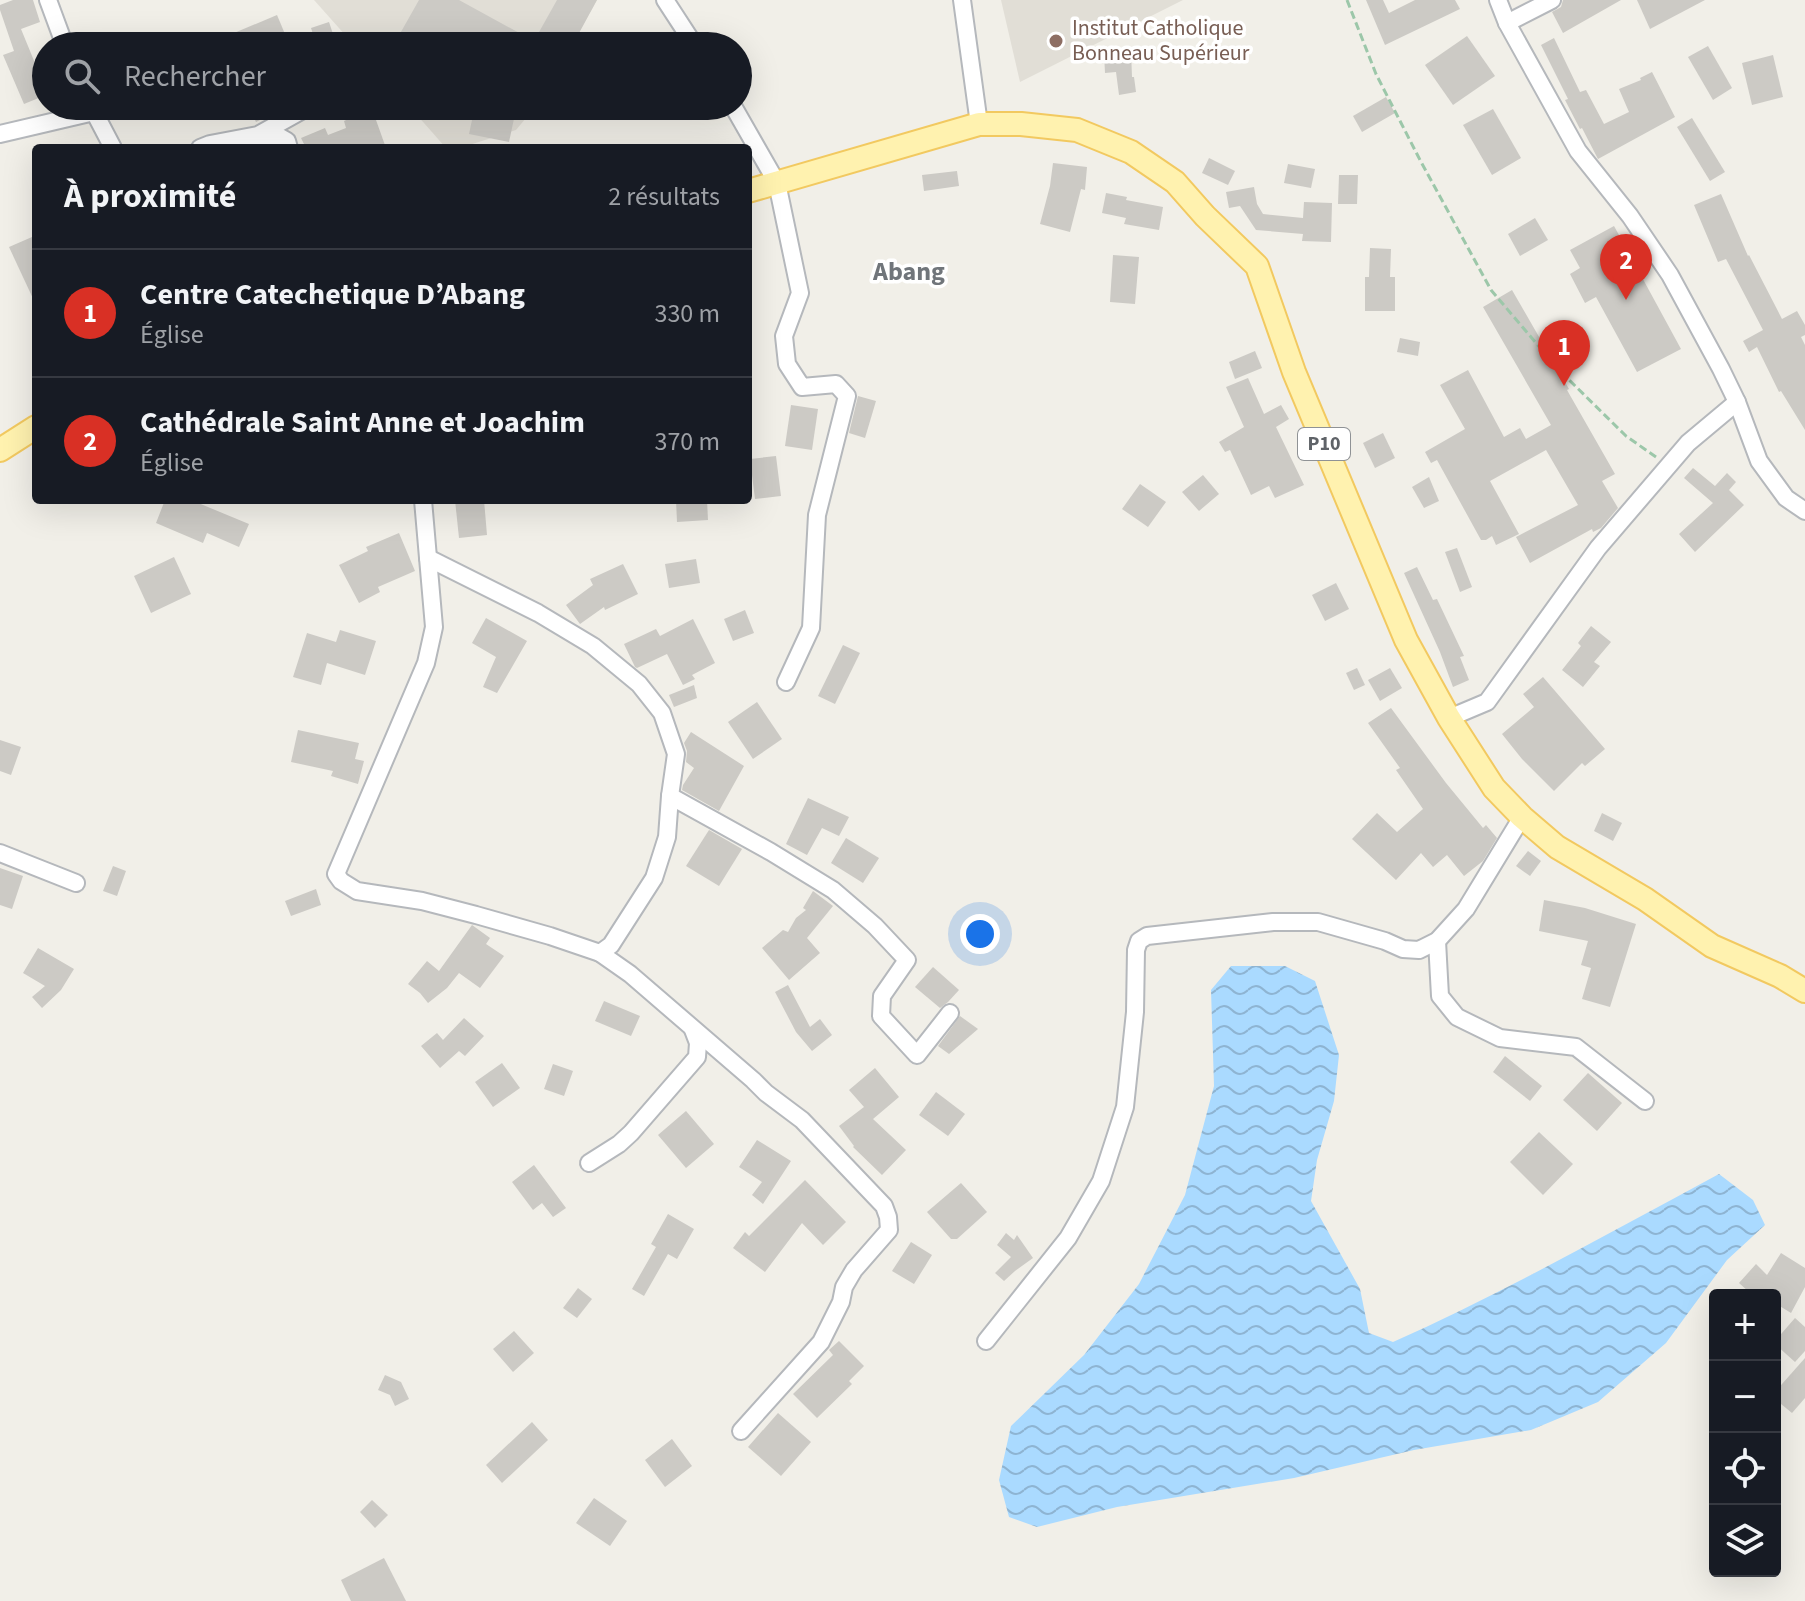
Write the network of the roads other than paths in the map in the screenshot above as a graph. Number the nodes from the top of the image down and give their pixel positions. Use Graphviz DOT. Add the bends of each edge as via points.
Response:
graph roads {
  1 [pos="48,0"];
  2 [pos="665,0"];
  3 [pos="962,0"];
  4 [pos="1498,0"];
  5 [pos="1552,0"];
  6 [pos="1507,23"];
  7 [pos="60,32"];
  8 [pos="686,32"];
  9 [pos="52,120"];
  10 [pos="99,120"];
  11 [pos="285,120"];
  12 [pos="741,120"];
  13 [pos="979,124"];
  14 [pos="0,134"];
  15 [pos="111,144"];
  16 [pos="210,144"];
  17 [pos="263,144"];
  18 [pos="288,144"];
  19 [pos="777,183"];
  20 [pos="752,190"];
  21 [pos="1737,402"];
  22 [pos="32,430"];
  23 [pos="0,450"];
  24 [pos="423,504"];
  25 [pos="1805,511"];
  26 [pos="428,558"];
  27 [pos="786,682"];
  28 [pos="1449,718"];
  29 [pos="670,796"];
  30 [pos="1522,817"];
  31 [pos="0,853"];
  32 [pos="76,883"];
  33 [pos="1437,941"];
  34 [pos="600,953"];
  35 [pos="1805,991"];
  36 [pos="950,1013"];
  37 [pos="693,1030"];
  38 [pos="1645,1101"];
  39 [pos="589,1163"];
  40 [pos="986,1341"];
  41 [pos="741,1431"];
  1 -- 7 [label="street"];
  2 -- 8 [label="street"];
  3 -- 13 [label="street"];
  4 -- 6 [label="street"];
  5 -- 6 [label="street"];
  6 -- 21 [label="street" via="1578,151 1670,275"];
  9 -- 14 [label="street"];
  10 -- 15 [label="street"];
  11 -- 16 [label="street" via="258,135"];
  12 -- 19 [label="street"];
  13 -- 19 [label="main road, P10"];
  13 -- 28 [label="main road, P10" via="1077,130 1131,152 1175,182 1257,266 1294,372 1406,640"];
  17 -- 18 [label="street" via="280,137"];
  19 -- 20 [label="main road, P10"];
  19 -- 27 [label="street" via="800,293 784,336 787,364 802,387 836,384 847,396 817,515 811,628"];
  21 -- 25 [label="street" via="1759,461 1786,498"];
  21 -- 28 [label="street" via="1688,443 1598,548 1487,702"];
  22 -- 23 [label="main road"];
  24 -- 26 [label="street"];
  26 -- 29 [label="street" via="579,637 639,684 662,713 676,754"];
  26 -- 34 [label="street" via="434,627 426,663 336,874 357,891 422,901"];
  28 -- 30 [label="main road, P10" via="1494,788"];
  29 -- 34 [label="street" via="667,837 654,878 611,945"];
  29 -- 36 [label="street" via="833,890 875,926 907,960 882,996 881,1016 917,1055"];
  30 -- 33 [label="street" via="1466,909"];
  30 -- 35 [label="main road, P10" via="1557,847 1712,946"];
  31 -- 32 [label="street"];
  33 -- 38 [label="street" via="1440,996 1457,1017 1500,1038 1576,1047"];
  33 -- 40 [label="street" via="1419,950 1403,949 1318,922 1273,922 1139,941 1125,1107 1101,1181 1068,1238"];
  34 -- 37 [label="street"];
  37 -- 39 [label="street" via="697,1057 631,1133"];
  37 -- 41 [label="street" via="802,1120 884,1206 888,1217 889,1230 854,1270 821,1342"];
}
